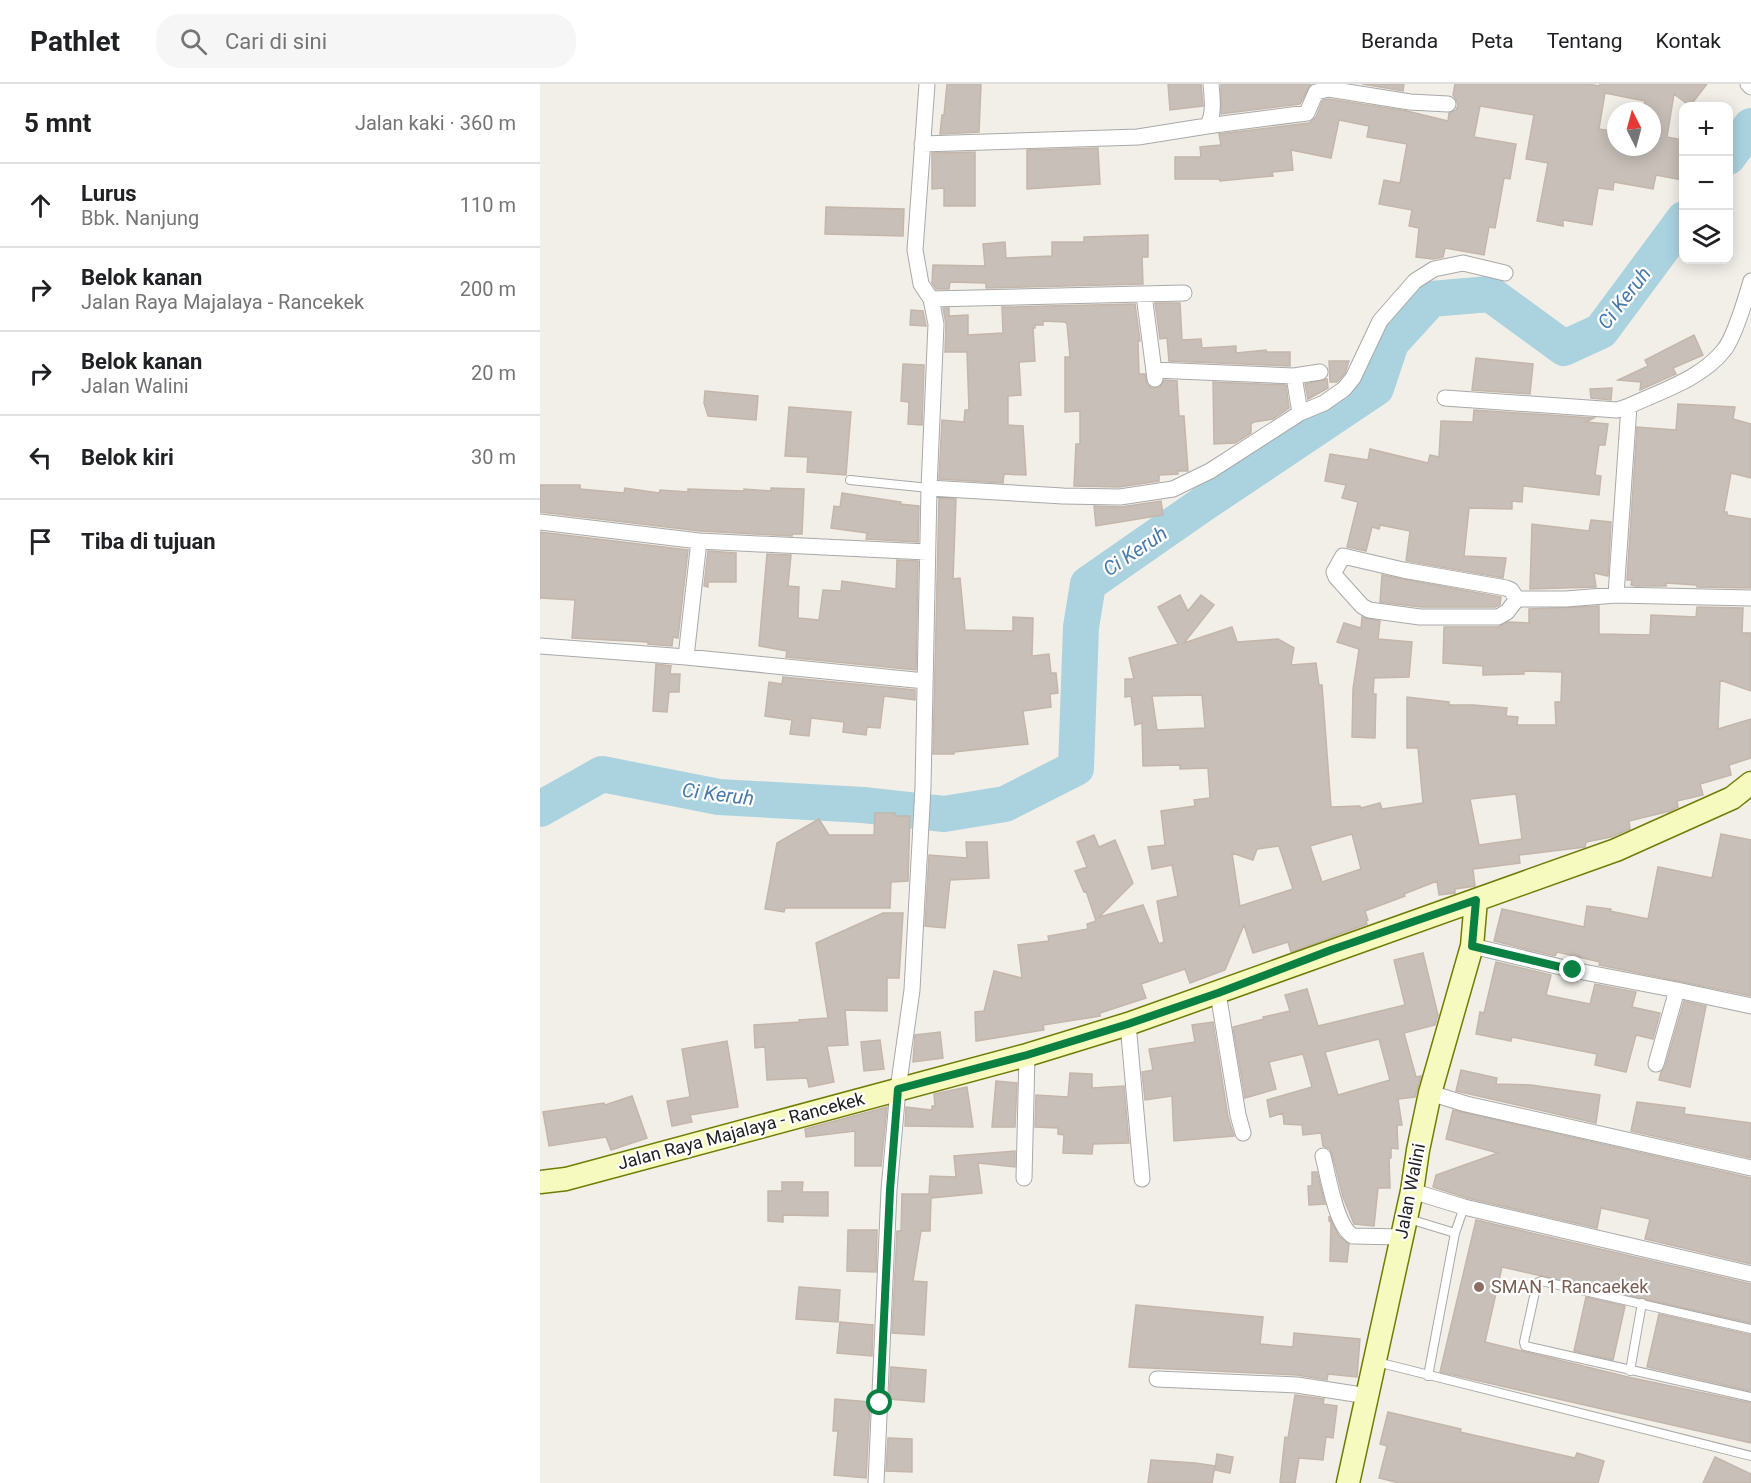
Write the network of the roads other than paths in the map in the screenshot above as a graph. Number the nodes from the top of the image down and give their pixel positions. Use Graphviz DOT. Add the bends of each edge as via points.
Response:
graph roads {
  1 [pos="927,84"];
  2 [pos="1211,84"];
  3 [pos="1448,104"];
  4 [pos="1207,126"];
  5 [pos="922,144"];
  6 [pos="1505,273"];
  7 [pos="1751,281"];
  8 [pos="1184,293"];
  9 [pos="1144,296"];
  10 [pos="931,299"];
  11 [pos="1320,372"];
  12 [pos="1294,376"];
  13 [pos="1445,398"];
  14 [pos="1629,406"];
  15 [pos="1300,413"];
  16 [pos="850,480"];
  17 [pos="929,488"];
  18 [pos="540,522"];
  19 [pos="699,541"];
  20 [pos="927,552"];
  21 [pos="1616,595"];
  22 [pos="1751,598"];
  23 [pos="1517,599"];
  24 [pos="540,646"];
  25 [pos="686,657"];
  26 [pos="925,681"];
  27 [pos="1751,783"];
  28 [pos="1476,900"];
  29 [pos="1472,946"];
  30 [pos="1677,990"];
  31 [pos="1218,993"];
  32 [pos="1751,1006"];
  33 [pos="1128,1024"];
  34 [pos="1027,1055"];
  35 [pos="1656,1064"];
  36 [pos="898,1089"];
  37 [pos="1430,1094"];
  38 [pos="1243,1133"];
  39 [pos="1323,1156"];
  40 [pos="1751,1168"];
  41 [pos="1024,1178"];
  42 [pos="1142,1179"];
  43 [pos="540,1182"];
  44 [pos="1412,1191"];
  45 [pos="1464,1207"];
  46 [pos="1403,1228"];
  47 [pos="1455,1233"];
  48 [pos="1751,1274"];
  49 [pos="1642,1303"];
  50 [pos="1751,1329"];
  51 [pos="1376,1362"];
  52 [pos="1630,1371"];
  53 [pos="1428,1376"];
  54 [pos="1157,1378"];
  55 [pos="1368,1396"];
  56 [pos="1751,1397"];
  57 [pos="1751,1456"];
  58 [pos="1351,1482"];
  59 [pos="876,1483"];
  1 -- 5 [label="street"];
  2 -- 4 [label="street" via="1213,105"];
  3 -- 4 [label="street" via="1329,89 1316,92 1307,113 1298,116"];
  4 -- 5 [label="street" via="1138,137"];
  5 -- 10 [label="street" via="915,250 921,284"];
  6 -- 15 [label="street" via="1463,263 1434,268 1415,281 1380,321 1344,389"];
  7 -- 14 [label="street" via="1725,349 1702,371"];
  8 -- 9 [label="street"];
  9 -- 10 [label="street"];
  9 -- 12 [label="street" via="1155,375"];
  10 -- 17 [label="street" via="936,324"];
  11 -- 12 [label="street"];
  12 -- 15 [label="street"];
  13 -- 14 [label="street" via="1617,410"];
  14 -- 21 [label="street"];
  15 -- 17 [label="street" via="1210,471 1173,489 1108,497"];
  16 -- 17 [label="lane"];
  17 -- 20 [label="street"];
  18 -- 19 [label="street"];
  19 -- 20 [label="street"];
  19 -- 25 [label="street"];
  20 -- 26 [label="street"];
  21 -- 22 [label="street"];
  21 -- 23 [label="street"];
  23 -- 23 [label="street" via="1506,588 1343,556 1334,572 1369,610 1420,617 1498,617"];
  24 -- 25 [label="street"];
  25 -- 26 [label="street"];
  26 -- 36 [label="street" via="912,990"];
  27 -- 28 [label="main road, Jalan Raya Majalaya - Rancekek" via="1732,798 1616,850"];
  28 -- 29 [label="main road, Jalan Walini"];
  28 -- 31 [label="main road, Jalan Raya Majalaya - Rancekek"];
  29 -- 30 [label="street"];
  29 -- 37 [label="main road, Jalan Walini"];
  30 -- 32 [label="street"];
  30 -- 35 [label="street"];
  31 -- 33 [label="main road, Jalan Raya Majalaya - Rancekek"];
  31 -- 38 [label="street"];
  33 -- 34 [label="main road, Jalan Raya Majalaya - Rancekek"];
  33 -- 42 [label="street"];
  34 -- 36 [label="main road, Jalan Raya Majalaya - Rancekek"];
  34 -- 41 [label="street"];
  36 -- 43 [label="main road, Jalan Raya Majalaya - Rancekek" via="566,1179"];
  36 -- 59 [label="street"];
  37 -- 40 [label="street"];
  37 -- 44 [label="main road, Jalan Walini"];
  39 -- 46 [label="street" via="1347,1233 1353,1236"];
  44 -- 45 [label="street"];
  44 -- 46 [label="main road, Jalan Walini"];
  45 -- 47 [label="lane"];
  45 -- 48 [label="street"];
  46 -- 47 [label="lane"];
  46 -- 51 [label="main road, Jalan Walini"];
  47 -- 53 [label="lane"];
  49 -- 50 [label="lane"];
  49 -- 52 [label="lane"];
  49 -- 52 [label="lane" via="1541,1281 1537,1283 1524,1342 1526,1346"];
  51 -- 53 [label="lane"];
  51 -- 55 [label="main road, Jalan Walini"];
  52 -- 56 [label="lane"];
  53 -- 57 [label="lane"];
  54 -- 55 [label="street" via="1297,1385"];
  55 -- 58 [label="main road, Jalan Walini"];
}
